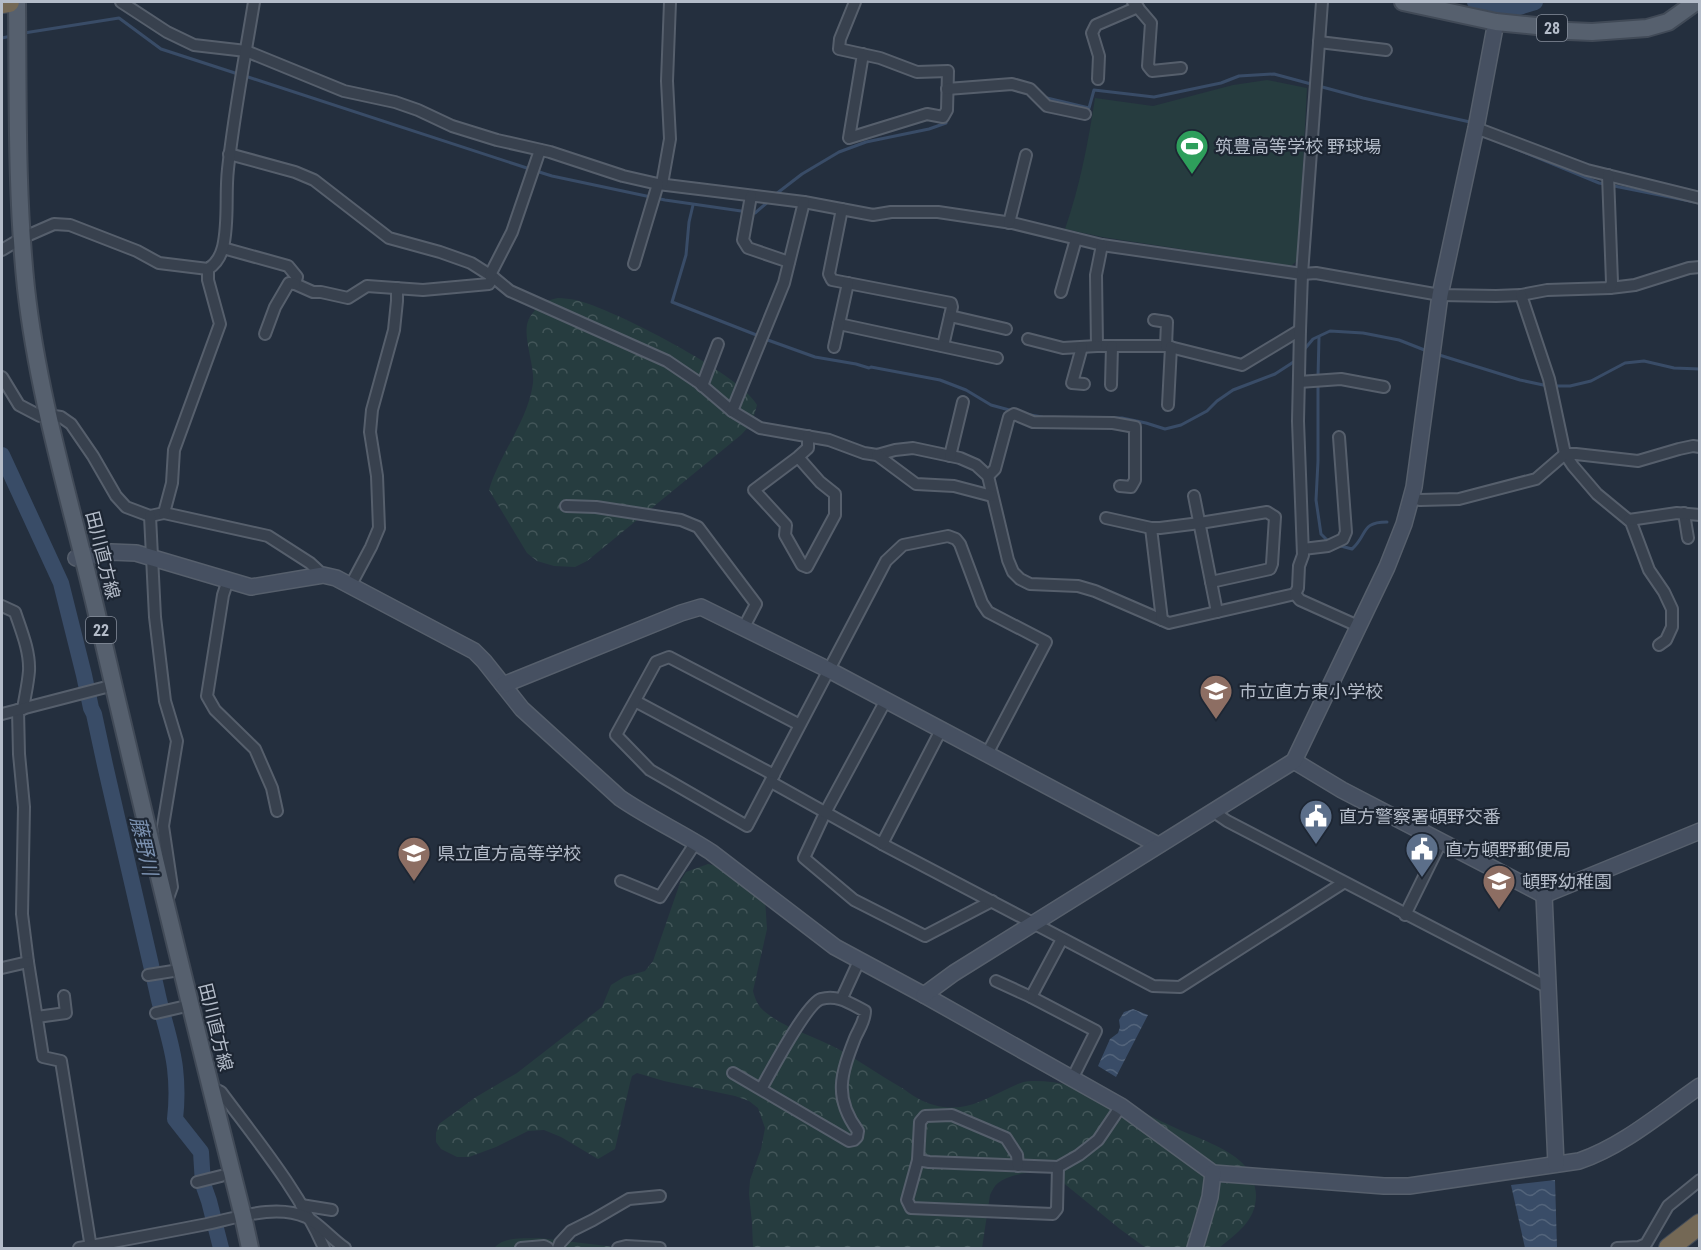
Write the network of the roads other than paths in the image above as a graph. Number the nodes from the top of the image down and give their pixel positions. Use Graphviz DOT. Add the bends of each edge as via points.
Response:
graph roads {
  1 [pos="9,2"];
  2 [pos="17,2"];
  3 [pos="121,2"];
  4 [pos="254,2"];
  5 [pos="670,2"];
  6 [pos="855,2"];
  7 [pos="1322,2"];
  8 [pos="1403,2"];
  9 [pos="2,3"];
  10 [pos="1135,4"];
  11 [pos="1696,5"];
  12 [pos="1496,22"];
  13 [pos="1319,42"];
  14 [pos="1386,50"];
  15 [pos="246,51"];
  16 [pos="863,54"];
  17 [pos="1181,68"];
  18 [pos="1098,79"];
  19 [pos="948,89"];
  20 [pos="1085,114"];
  21 [pos="1476,128"];
  22 [pos="540,150"];
  23 [pos="229,154"];
  24 [pos="1026,155"];
  25 [pos="1608,175"];
  26 [pos="660,184"];
  27 [pos="751,196"];
  28 [pos="1700,198"];
  29 [pos="804,201"];
  30 [pos="842,209"];
  31 [pos="1009,223"];
  32 [pos="1076,238"];
  33 [pos="12,244"];
  34 [pos="1102,245"];
  35 [pos="223,248"];
  36 [pos="789,262"];
  37 [pos="634,264"];
  38 [pos="1700,267"];
  39 [pos="208,269"];
  40 [pos="1302,274"];
  41 [pos="492,276"];
  42 [pos="848,283"];
  43 [pos="295,284"];
  44 [pos="397,288"];
  45 [pos="1610,288"];
  46 [pos="1061,292"];
  47 [pos="1521,295"];
  48 [pos="1440,296"];
  49 [pos="950,316"];
  50 [pos="1154,320"];
  51 [pos="839,324"];
  52 [pos="1006,329"];
  53 [pos="1300,330"];
  54 [pos="265,334"];
  55 [pos="1028,339"];
  56 [pos="718,344"];
  57 [pos="944,346"];
  58 [pos="1097,346"];
  59 [pos="1112,346"];
  60 [pos="834,347"];
  61 [pos="1082,347"];
  62 [pos="1168,347"];
  63 [pos="997,358"];
  64 [pos="2,376"];
  65 [pos="1299,382"];
  66 [pos="1084,384"];
  67 [pos="1111,385"];
  68 [pos="702,386"];
  69 [pos="1384,387"];
  70 [pos="963,402"];
  71 [pos="1168,405"];
  72 [pos="732,411"];
  73 [pos="44,415"];
  74 [pos="808,436"];
  75 [pos="1339,437"];
  76 [pos="1700,447"];
  77 [pos="877,454"];
  78 [pos="1565,454"];
  79 [pos="950,456"];
  80 [pos="798,457"];
  81 [pos="988,476"];
  82 [pos="1120,486"];
  83 [pos="992,496"];
  84 [pos="1194,496"];
  85 [pos="1411,497"];
  86 [pos="566,506"];
  87 [pos="164,513"];
  88 [pos="1684,513"];
  89 [pos="1700,515"];
  90 [pos="150,516"];
  91 [pos="1106,518"];
  92 [pos="1629,520"];
  93 [pos="1200,523"];
  94 [pos="1151,528"];
  95 [pos="1688,538"];
  96 [pos="1303,549"];
  97 [pos="80,557"];
  98 [pos="151,557"];
  99 [pos="323,575"];
  100 [pos="354,579"];
  101 [pos="228,580"];
  102 [pos="1211,582"];
  103 [pos="1295,594"];
  104 [pos="2,606"];
  105 [pos="1216,612"];
  106 [pos="1162,620"];
  107 [pos="1358,626"];
  108 [pos="744,627"];
  109 [pos="1659,645"];
  110 [pos="829,670"];
  111 [pos="503,684"];
  112 [pos="109,686"];
  113 [pos="635,700"];
  114 [pos="886,700"];
  115 [pos="21,709"];
  116 [pos="2,714"];
  117 [pos="800,725"];
  118 [pos="941,730"];
  119 [pos="987,754"];
  120 [pos="1294,761"];
  121 [pos="772,778"];
  122 [pos="277,811"];
  123 [pos="1214,812"];
  124 [pos="825,813"];
  125 [pos="1700,831"];
  126 [pos="696,842"];
  127 [pos="1441,842"];
  128 [pos="882,844"];
  129 [pos="1158,845"];
  130 [pos="621,881"];
  131 [pos="1343,883"];
  132 [pos="1544,895"];
  133 [pos="992,901"];
  134 [pos="162,904"];
  135 [pos="1405,915"];
  136 [pos="1034,922"];
  137 [pos="1062,939"];
  138 [pos="859,961"];
  139 [pos="28,962"];
  140 [pos="2,968"];
  141 [pos="173,971"];
  142 [pos="148,975"];
  143 [pos="996,981"];
  144 [pos="1547,987"];
  145 [pos="924,995"];
  146 [pos="64,996"];
  147 [pos="1031,997"];
  148 [pos="842,998"];
  149 [pos="182,1007"];
  150 [pos="156,1013"];
  151 [pos="37,1017"];
  152 [pos="733,1073"];
  153 [pos="1072,1079"];
  154 [pos="1700,1086"];
  155 [pos="211,1087"];
  156 [pos="761,1089"];
  157 [pos="1121,1106"];
  158 [pos="918,1160"];
  159 [pos="1556,1164"];
  160 [pos="1018,1166"];
  161 [pos="1058,1167"];
  162 [pos="1213,1173"];
  163 [pos="221,1176"];
  164 [pos="1700,1180"];
  165 [pos="196,1182"];
  166 [pos="660,1196"];
  167 [pos="301,1205"];
  168 [pos="332,1210"];
  169 [pos="308,1217"];
  170 [pos="234,1218"];
  171 [pos="1700,1224"];
  172 [pos="1700,1232"];
  173 [pos="87,1248"];
  174 [pos="239,1248"];
  175 [pos="250,1248"];
  176 [pos="324,1248"];
  177 [pos="345,1248"];
  178 [pos="521,1248"];
  179 [pos="548,1248"];
  180 [pos="558,1248"];
  181 [pos="618,1248"];
  182 [pos="660,1248"];
  183 [pos="1195,1248"];
  184 [pos="1617,1248"];
  185 [pos="1669,1248"];
  186 [pos="1680,1248"];
  1 -- 9 [label="highway"];
  1 -- 33 [label="main road, 田川直方線 / 22"];
  2 -- 33 [label="main road, 田川直方線 / 22" via="18,147"];
  3 -- 15 [label="street" via="194,45"];
  4 -- 15 [label="street"];
  5 -- 26 [label="street" via="670,139"];
  6 -- 16 [label="street" via="839,49"];
  7 -- 13 [label="street"];
  8 -- 12 [label="main road, 28"];
  10 -- 17 [label="street" via="1151,23 1148,66 1152,71"];
  10 -- 18 [label="street" via="1096,26 1092,33 1099,56"];
  11 -- 12 [label="main road, 28" via="1668,22 1615,31 1568,31"];
  12 -- 21 [label="street"];
  13 -- 14 [label="street"];
  13 -- 40 [label="street"];
  15 -- 22 [label="street" via="344,91 395,102 452,126"];
  15 -- 23 [label="street"];
  16 -- 19 [label="street" via="917,72 948,71"];
  16 -- 19 [label="street" via="849,138 927,114 943,117"];
  19 -- 20 [label="street" via="1012,84 1030,89 1047,106"];
  21 -- 25 [label="street"];
  21 -- 48 [label="street"];
  22 -- 26 [label="street"];
  22 -- 41 [label="street" via="512,232"];
  23 -- 35 [label="street"];
  23 -- 41 [label="street" via="314,180 389,238 471,263"];
  24 -- 31 [label="street"];
  25 -- 28 [label="street"];
  25 -- 45 [label="street"];
  26 -- 27 [label="street"];
  26 -- 37 [label="street"];
  27 -- 29 [label="street"];
  27 -- 36 [label="street" via="743,240 748,248"];
  29 -- 30 [label="street"];
  29 -- 36 [label="street"];
  30 -- 31 [label="street" via="873,215 938,212"];
  30 -- 42 [label="street" via="829,274 832,280"];
  31 -- 32 [label="street"];
  32 -- 34 [label="street"];
  32 -- 46 [label="street"];
  33 -- 39 [label="street" via="54,224 70,225 137,250 159,263"];
  33 -- 73 [label="main road, 田川直方線 / 22" via="26,289"];
  34 -- 40 [label="street"];
  34 -- 58 [label="street" via="1096,275"];
  35 -- 39 [label="street" via="215,265"];
  35 -- 43 [label="street" via="288,266 297,277"];
  36 -- 72 [label="street"];
  38 -- 45 [label="street"];
  39 -- 87 [label="street" via="220,324 174,450 172,483"];
  40 -- 48 [label="street" via="1316,273"];
  40 -- 53 [label="street"];
  41 -- 44 [label="street" via="489,284 423,290"];
  41 -- 68 [label="street" via="510,291 667,361"];
  42 -- 49 [label="street" via="951,303"];
  42 -- 51 [label="street"];
  43 -- 44 [label="street" via="313,292 348,298 367,286"];
  43 -- 54 [label="street" via="289,283"];
  44 -- 100 [label="street" via="394,330 372,410 370,432 379,528"];
  45 -- 47 [label="street"];
  47 -- 48 [label="street"];
  47 -- 78 [label="street" via="1549,379"];
  48 -- 85 [label="street"];
  49 -- 52 [label="street"];
  49 -- 57 [label="street"];
  50 -- 62 [label="street" via="1167,322"];
  51 -- 57 [label="street"];
  51 -- 60 [label="street"];
  53 -- 62 [label="street" via="1242,365"];
  53 -- 65 [label="street"];
  55 -- 61 [label="street" via="1063,348"];
  56 -- 68 [label="street"];
  57 -- 63 [label="street"];
  58 -- 59 [label="street"];
  58 -- 61 [label="street"];
  59 -- 62 [label="street"];
  59 -- 67 [label="street"];
  61 -- 66 [label="street" via="1072,382"];
  62 -- 71 [label="street"];
  64 -- 73 [label="street" via="19,405"];
  65 -- 69 [label="street" via="1341,379"];
  65 -- 96 [label="street"];
  68 -- 72 [label="street"];
  70 -- 79 [label="street"];
  72 -- 74 [label="street" via="760,428"];
  73 -- 90 [label="street" via="61,417 71,424 116,496 126,507"];
  73 -- 97 [label="main road, 田川直方線 / 22"];
  74 -- 77 [label="street"];
  74 -- 80 [label="street" via="807,448"];
  75 -- 96 [label="street" via="1346,532 1343,539 1328,546"];
  76 -- 78 [label="street" via="1638,461"];
  77 -- 79 [label="street" via="913,448"];
  77 -- 83 [label="street" via="916,484 954,486"];
  78 -- 85 [label="street" via="1536,478 1459,499"];
  78 -- 92 [label="street" via="1597,494"];
  79 -- 81 [label="street" via="976,465"];
  80 -- 80 [label="street" via="754,490 786,525 785,535 807,567 835,515 836,499"];
  81 -- 82 [label="street" via="995,469 1009,417 1014,414 1033,422 1135,427 1135,480 1131,487"];
  81 -- 83 [label="street"];
  83 -- 106 [label="street" via="1008,560 1020,579 1030,584 1078,586"];
  84 -- 93 [label="street"];
  85 -- 107 [label="street" via="1387,567"];
  86 -- 108 [label="street" via="681,520 698,527 756,604"];
  87 -- 90 [label="street"];
  87 -- 99 [label="street" via="268,536"];
  88 -- 89 [label="street"];
  88 -- 92 [label="street"];
  88 -- 95 [label="street"];
  90 -- 98 [label="street"];
  91 -- 94 [label="street"];
  92 -- 109 [label="street" via="1649,570 1672,609 1672,627"];
  93 -- 94 [label="street"];
  93 -- 102 [label="street"];
  93 -- 102 [label="street" via="1267,512 1275,517 1270,569"];
  94 -- 106 [label="street"];
  96 -- 103 [label="street"];
  97 -- 98 [label="street" via="111,552"];
  97 -- 112 [label="main road, 田川直方線 / 22"];
  98 -- 101 [label="street"];
  98 -- 134 [label="street" via="165,701 177,741 164,826 171,887"];
  99 -- 101 [label="street" via="251,587"];
  99 -- 111 [label="street" via="352,585 474,651"];
  101 -- 122 [label="street" via="207,696 215,710 255,749"];
  102 -- 105 [label="street"];
  103 -- 105 [label="street"];
  103 -- 107 [label="street" via="1300,600"];
  104 -- 115 [label="street" via="15,612 28,657"];
  105 -- 106 [label="street" via="1169,622"];
  107 -- 120 [label="street"];
  108 -- 110 [label="street"];
  108 -- 111 [label="street" via="701,607"];
  110 -- 114 [label="street"];
  110 -- 117 [label="street"];
  110 -- 119 [label="street" via="886,561 903,544 956,538 988,612 1046,642"];
  111 -- 126 [label="street" via="522,709 620,798"];
  112 -- 115 [label="street"];
  112 -- 134 [label="main road, 田川直方線 / 22"];
  113 -- 117 [label="street" via="656,662 669,657"];
  113 -- 121 [label="street"];
  113 -- 121 [label="street" via="616,735 650,770 747,826"];
  114 -- 118 [label="street"];
  114 -- 124 [label="street"];
  115 -- 116 [label="street"];
  115 -- 139 [label="street" via="22,914"];
  117 -- 121 [label="street"];
  118 -- 119 [label="street"];
  118 -- 128 [label="street"];
  119 -- 129 [label="street"];
  120 -- 123 [label="street"];
  120 -- 127 [label="street"];
  121 -- 124 [label="street"];
  123 -- 129 [label="street"];
  123 -- 131 [label="street"];
  124 -- 128 [label="street"];
  124 -- 133 [label="street" via="804,858 854,900 925,936"];
  125 -- 132 [label="street"];
  126 -- 130 [label="street" via="660,897"];
  126 -- 138 [label="street"];
  127 -- 132 [label="street"];
  127 -- 135 [label="street"];
  128 -- 133 [label="street"];
  129 -- 136 [label="street"];
  131 -- 135 [label="street"];
  131 -- 137 [label="street" via="1180,987 1153,986"];
  132 -- 144 [label="street"];
  133 -- 136 [label="street"];
  134 -- 141 [label="main road, 田川直方線 / 22"];
  134 -- 155 [label="main road, 田川直方線 / 22"];
  135 -- 144 [label="street"];
  136 -- 137 [label="street"];
  136 -- 145 [label="street"];
  137 -- 147 [label="street"];
  138 -- 145 [label="street"];
  138 -- 148 [label="street"];
  139 -- 140 [label="street"];
  139 -- 151 [label="street"];
  141 -- 142 [label="street"];
  141 -- 149 [label="main road, 田川直方線 / 22"];
  143 -- 147 [label="street"];
  144 -- 159 [label="street"];
  145 -- 153 [label="street"];
  146 -- 151 [label="street" via="66,1013"];
  147 -- 153 [label="street" via="1096,1031"];
  148 -- 156 [label="street" via="818,1000"];
  148 -- 156 [label="street" via="866,1011 841,1090 857,1137 849,1141"];
  149 -- 150 [label="street"];
  149 -- 170 [label="main road, 田川直方線 / 22"];
  151 -- 173 [label="street" via="44,1057 61,1060"];
  152 -- 156 [label="street"];
  153 -- 157 [label="street"];
  154 -- 159 [label="street" via="1596,1155"];
  155 -- 167 [label="street" via="221,1092"];
  155 -- 170 [label="main road, 田川直方線 / 22"];
  157 -- 161 [label="street" via="1098,1140"];
  157 -- 162 [label="street"];
  158 -- 160 [label="street"];
  158 -- 160 [label="street" via="920,1122 925,1116 952,1115 1006,1138 1017,1155"];
  158 -- 161 [label="street" via="907,1200 911,1208 1053,1214 1058,1209"];
  159 -- 162 [label="street" via="1409,1186"];
  160 -- 161 [label="street"];
  162 -- 183 [label="street"];
  163 -- 165 [label="street"];
  164 -- 184 [label="street" via="1668,1206 1646,1244"];
  166 -- 180 [label="street" via="629,1198 571,1231"];
  167 -- 168 [label="street"];
  167 -- 169 [label="street"];
  169 -- 170 [label="street" via="270,1212"];
  169 -- 176 [label="street"];
  169 -- 177 [label="street"];
  170 -- 173 [label="street"];
  170 -- 174 [label="main road, 田川直方線 / 22"];
  170 -- 175 [label="main road, 田川直方線 / 22"];
  171 -- 185 [label="highway"];
  172 -- 186 [label="highway"];
  178 -- 179 [label="street"];
  181 -- 182 [label="street"];
}
